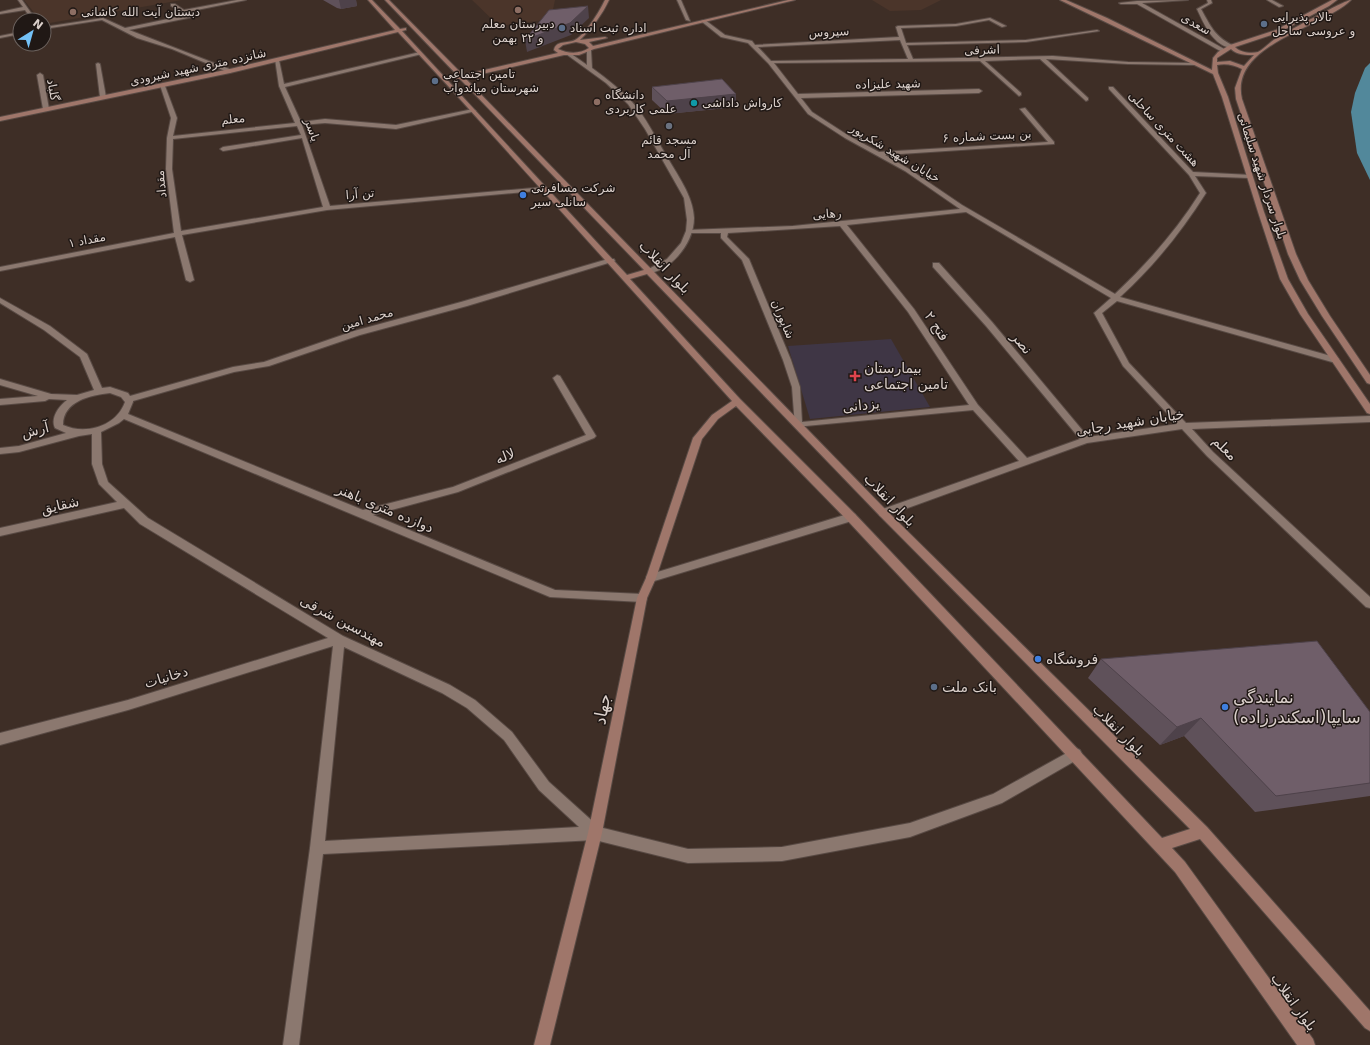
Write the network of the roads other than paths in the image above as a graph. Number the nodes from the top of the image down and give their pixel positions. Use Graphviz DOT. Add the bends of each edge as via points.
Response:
graph roads {
  1 [pos="20,0"];
  2 [pos="244,0"];
  3 [pos="370,0"];
  4 [pos="387,0"];
  5 [pos="607,0"];
  6 [pos="680,0"];
  7 [pos="772,0"];
  8 [pos="793,0"];
  9 [pos="1062,0"];
  10 [pos="1186,0"];
  11 [pos="1209,0"];
  12 [pos="1269,0"];
  13 [pos="1335,0"];
  14 [pos="1349,0"];
  15 [pos="1136,2"];
  16 [pos="1121,3"];
  17 [pos="173,5"];
  18 [pos="1281,6"];
  19 [pos="27,8"];
  20 [pos="183,11"];
  21 [pos="29,12"];
  22 [pos="0,13"];
  23 [pos="688,20"];
  24 [pos="703,21"];
  25 [pos="1004,26"];
  26 [pos="52,27"];
  27 [pos="414,27"];
  28 [pos="124,30"];
  29 [pos="398,30"];
  30 [pos="1097,31"];
  31 [pos="633,32"];
  32 [pos="12,35"];
  33 [pos="0,37"];
  34 [pos="610,37"];
  35 [pos="903,38"];
  36 [pos="576,41"];
  37 [pos="583,42"];
  38 [pos="906,44"];
  39 [pos="755,46"];
  40 [pos="1232,46"];
  41 [pos="590,49"];
  42 [pos="556,50"];
  43 [pos="1224,51"];
  44 [pos="420,53"];
  45 [pos="566,53"];
  46 [pos="1258,53"];
  47 [pos="1041,57"];
  48 [pos="277,60"];
  49 [pos="982,60"];
  50 [pos="911,61"];
  51 [pos="770,62"];
  52 [pos="98,64"];
  53 [pos="1194,64"];
  54 [pos="1214,65"];
  55 [pos="590,68"];
  56 [pos="1245,69"];
  57 [pos="230,71"];
  58 [pos="1215,72"];
  59 [pos="40,75"];
  60 [pos="452,76"];
  61 [pos="162,86"];
  62 [pos="282,86"];
  63 [pos="1111,88"];
  64 [pos="979,91"];
  65 [pos="1019,94"];
  66 [pos="798,96"];
  67 [pos="103,97"];
  68 [pos="1086,99"];
  69 [pos="46,109"];
  70 [pos="1023,109"];
  71 [pos="473,111"];
  72 [pos="0,119"];
  73 [pos="299,124"];
  74 [pos="304,136"];
  75 [pos="170,138"];
  76 [pos="223,149"];
  77 [pos="879,154"];
  78 [pos="1191,174"];
  79 [pos="1249,176"];
  80 [pos="545,189"];
  81 [pos="327,208"];
  82 [pos="966,210"];
  83 [pos="842,224"];
  84 [pos="689,231"];
  85 [pos="725,231"];
  86 [pos="178,234"];
  87 [pos="611,261"];
  88 [pos="936,265"];
  89 [pos="0,269"];
  90 [pos="649,271"];
  91 [pos="626,278"];
  92 [pos="190,280"];
  93 [pos="1116,298"];
  94 [pos="0,300"];
  95 [pos="1335,360"];
  96 [pos="557,378"];
  97 [pos="1370,381"];
  98 [pos="0,382"];
  99 [pos="99,391"];
  100 [pos="51,397"];
  101 [pos="77,398"];
  102 [pos="130,399"];
  103 [pos="737,401"];
  104 [pos="0,402"];
  105 [pos="975,407"];
  106 [pos="1370,411"];
  107 [pos="123,415"];
  108 [pos="1370,419"];
  109 [pos="798,425"];
  110 [pos="1184,426"];
  111 [pos="97,430"];
  112 [pos="77,434"];
  113 [pos="1086,440"];
  114 [pos="0,451"];
  115 [pos="1024,462"];
  116 [pos="125,504"];
  117 [pos="883,513"];
  118 [pos="363,514"];
  119 [pos="851,516"];
  120 [pos="0,532"];
  121 [pos="651,578"];
  122 [pos="642,598"];
  123 [pos="1370,604"];
  124 [pos="339,639"];
  125 [pos="0,739"];
  126 [pos="1076,754"];
  127 [pos="1202,832"];
  128 [pos="595,833"];
  129 [pos="1160,845"];
  130 [pos="317,848"];
  131 [pos="1370,1023"];
  132 [pos="291,1045"];
  133 [pos="542,1045"];
  134 [pos="1308,1045"];
  1 -- 19 [label="street"];
  2 -- 20 [label="street"];
  3 -- 29 [label="main road, بلوار انقلاب"];
  4 -- 27 [label="main road, بلوار انقلاب"];
  5 -- 36 [label="main road" via="603,10"];
  6 -- 23 [label="street"];
  7 -- 23 [label="main road"];
  8 -- 24 [label="main road"];
  9 -- 53 [label="main road"];
  10 -- 15 [label="street"];
  11 -- 40 [label="street" via="1210,3 1199,9 1213,36"];
  12 -- 18 [label="street"];
  13 -- 40 [label="main road" via="1266,36"];
  14 -- 46 [label="main road, بلوار سردار شهید سلیمانی" via="1279,38"];
  15 -- 16 [label="street"];
  15 -- 43 [label="street, سعدی"];
  17 -- 20 [label="street"];
  19 -- 21 [label="street"];
  19 -- 22 [label="street"];
  20 -- 28 [label="street" via="191,16"];
  23 -- 31 [label="main road"];
  24 -- 39 [label="street, خیابان شهید شکرپور" via="723,36 750,42"];
  24 -- 41 [label="main road"];
  25 -- 35 [label="street" via="990,18 956,25 898,27"];
  26 -- 28 [label="street" via="103,19"];
  27 -- 29 [label="main road, شانزده متری شهید شیرودی"];
  27 -- 60 [label="main road, بلوار انقلاب"];
  28 -- 57 [label="street"];
  29 -- 44 [label="main road, بلوار انقلاب"];
  29 -- 48 [label="main road, شانزده متری شهید شیرودی"];
  30 -- 38 [label="street" via="1026,41"];
  32 -- 33 [label="street"];
  34 -- 37 [label="main road"];
  35 -- 38 [label="street"];
  35 -- 39 [label="street, سیروس"];
  36 -- 37 [label="main road"];
  36 -- 42 [label="main road" via="561,44"];
  37 -- 41 [label="main road" via="590,44"];
  38 -- 50 [label="street"];
  39 -- 51 [label="street, خیابان شهید شکرپور"];
  40 -- 43 [label="main road"];
  40 -- 46 [label="main road" via="1241,54"];
  41 -- 45 [label="main road" via="581,53"];
  41 -- 55 [label="street"];
  42 -- 45 [label="main road"];
  42 -- 60 [label="main road"];
  43 -- 54 [label="main road" via="1215,58"];
  44 -- 60 [label="main road, بلوار انقلاب"];
  44 -- 62 [label="street"];
  45 -- 55 [label="street"];
  45 -- 60 [label="main road"];
  46 -- 56 [label="main road, بلوار سردار شهید سلیمانی"];
  47 -- 49 [label="street, اشرفی"];
  47 -- 53 [label="street, اشرفی" via="1128,63"];
  47 -- 68 [label="street"];
  48 -- 57 [label="main road, شانزده متری شهید شیرودی"];
  48 -- 62 [label="street, یاسر"];
  49 -- 50 [label="street, اشرفی"];
  49 -- 65 [label="street"];
  50 -- 51 [label="street, اشرفی"];
  51 -- 66 [label="street, خیابان شهید شکرپور"];
  52 -- 67 [label="street"];
  53 -- 58 [label="main road"];
  54 -- 56 [label="main road" via="1227,62"];
  54 -- 58 [label="main road, بلوار سردار شهید سلیمانی"];
  55 -- 84 [label="street" via="629,102 643,121 687,198 692,216"];
  56 -- 97 [label="main road, بلوار سردار شهید سلیمانی" via="1238,86 1239,99 1292,254 1326,316"];
  57 -- 61 [label="main road, شانزده متری شهید شیرودی"];
  58 -- 79 [label="main road, بلوار سردار شهید سلیمانی"];
  59 -- 69 [label="street, گلباد"];
  60 -- 71 [label="main road, بلوار انقلاب"];
  60 -- 90 [label="main road, بلوار انقلاب"];
  61 -- 67 [label="main road, شانزده متری شهید شیرودی"];
  61 -- 75 [label="street, مقداد" via="174,118"];
  62 -- 73 [label="street, یاسر"];
  63 -- 78 [label="street, هشت متری ساحلی"];
  64 -- 66 [label="street, شهید علیزاده"];
  66 -- 77 [label="street, خیابان شهید شکرپور" via="810,113"];
  67 -- 69 [label="main road, شانزده متری شهید شیرودی"];
  69 -- 72 [label="main road, شانزده متری شهید شیرودی"];
  70 -- 77 [label="street, بن بست شماره ۶" via="1052,143"];
  71 -- 73 [label="street, معلم" via="396,127 324,121"];
  71 -- 80 [label="main road, بلوار انقلاب"];
  73 -- 74 [label="street, یاسر"];
  73 -- 75 [label="street, معلم"];
  74 -- 76 [label="street"];
  74 -- 81 [label="street, یاسر"];
  75 -- 86 [label="street, مقداد" via="169,168"];
  77 -- 82 [label="street, خیابان شهید شکرپور"];
  78 -- 79 [label="street"];
  78 -- 93 [label="street, هشت متری ساحلی" via="1203,193 1188,217 1150,263"];
  79 -- 95 [label="main road, بلوار سردار شهید سلیمانی" via="1284,279"];
  80 -- 81 [label="street, تن آرا"];
  80 -- 87 [label="main road, بلوار انقلاب"];
  81 -- 86 [label="street, تن آرا"];
  82 -- 83 [label="street, رهایی"];
  82 -- 93 [label="street, خیابان شهید شکرپور"];
  83 -- 85 [label="street, رهایی"];
  83 -- 105 [label="street, فتح ۲" via="911,311"];
  84 -- 85 [label="street, رهایی"];
  84 -- 90 [label="street" via="677,255 661,267"];
  85 -- 109 [label="street, شاپوران" via="723,237 745,259 787,360 796,387"];
  86 -- 89 [label="street, مقداد ۱"];
  86 -- 92 [label="street, مقداد"];
  87 -- 91 [label="main road, بلوار انقلاب"];
  87 -- 102 [label="street, محمد امین" via="357,333 266,364 233,370"];
  88 -- 113 [label="street, نصر"];
  90 -- 91 [label="main road"];
  90 -- 109 [label="main road, بلوار انقلاب"];
  91 -- 103 [label="main road, بلوار انقلاب"];
  93 -- 95 [label="street, خیابان شهید شکرپور"];
  93 -- 110 [label="street, معلم" via="1098,313 1126,364"];
  94 -- 99 [label="street" via="47,328 84,356"];
  95 -- 106 [label="main road, بلوار سردار شهید سلیمانی"];
  96 -- 118 [label="street, لاله" via="591,436 455,490"];
  98 -- 100 [label="street"];
  99 -- 101 [label="street"];
  99 -- 102 [label="street" via="119,391"];
  100 -- 101 [label="street"];
  100 -- 104 [label="street"];
  101 -- 112 [label="street" via="60,412 57,419 58,426 63,430"];
  102 -- 107 [label="street" via="130,405"];
  103 -- 119 [label="main road, بلوار انقلاب"];
  103 -- 121 [label="main road, جهاد" via="715,417 698,438"];
  105 -- 109 [label="street, یزدانی"];
  105 -- 115 [label="street, فتح ۲"];
  107 -- 111 [label="street, آرش"];
  107 -- 118 [label="street, دوازده متری باهنر"];
  108 -- 110 [label="street, خیابان شهید رجایی"];
  109 -- 117 [label="main road, بلوار انقلاب"];
  110 -- 113 [label="street, خیابان شهید رجایی"];
  110 -- 123 [label="street, معلم" via="1210,454"];
  111 -- 112 [label="street, آرش"];
  111 -- 116 [label="street, مهندسین شرقی" via="97,464 104,484"];
  112 -- 114 [label="street, آرش" via="19,449"];
  113 -- 115 [label="street, خیابان شهید رجایی"];
  115 -- 117 [label="street, خیابان شهید رجایی"];
  116 -- 120 [label="street, شقایق"];
  116 -- 124 [label="street, مهندسین شرقی" via="144,521"];
  117 -- 127 [label="main road, بلوار انقلاب"];
  118 -- 122 [label="street, دوازده متری باهنر" via="554,594"];
  119 -- 121 [label="street"];
  119 -- 126 [label="main road, بلوار انقلاب"];
  121 -- 122 [label="main road, جهاد"];
  122 -- 128 [label="main road, جهاد"];
  124 -- 125 [label="street, دخانیات" via="128,705"];
  124 -- 128 [label="street, مهندسین شرقی" via="446,689 471,704 508,736 544,786"];
  124 -- 130 [label="street"];
  126 -- 128 [label="street" via="996,798 910,830 782,854 688,856"];
  126 -- 129 [label="main road, بلوار انقلاب"];
  127 -- 129 [label="main road"];
  127 -- 131 [label="main road, بلوار انقلاب"];
  128 -- 130 [label="street"];
  128 -- 133 [label="main road, جهاد"];
  129 -- 134 [label="main road, بلوار انقلاب" via="1180,867"];
  130 -- 132 [label="street"];
}
